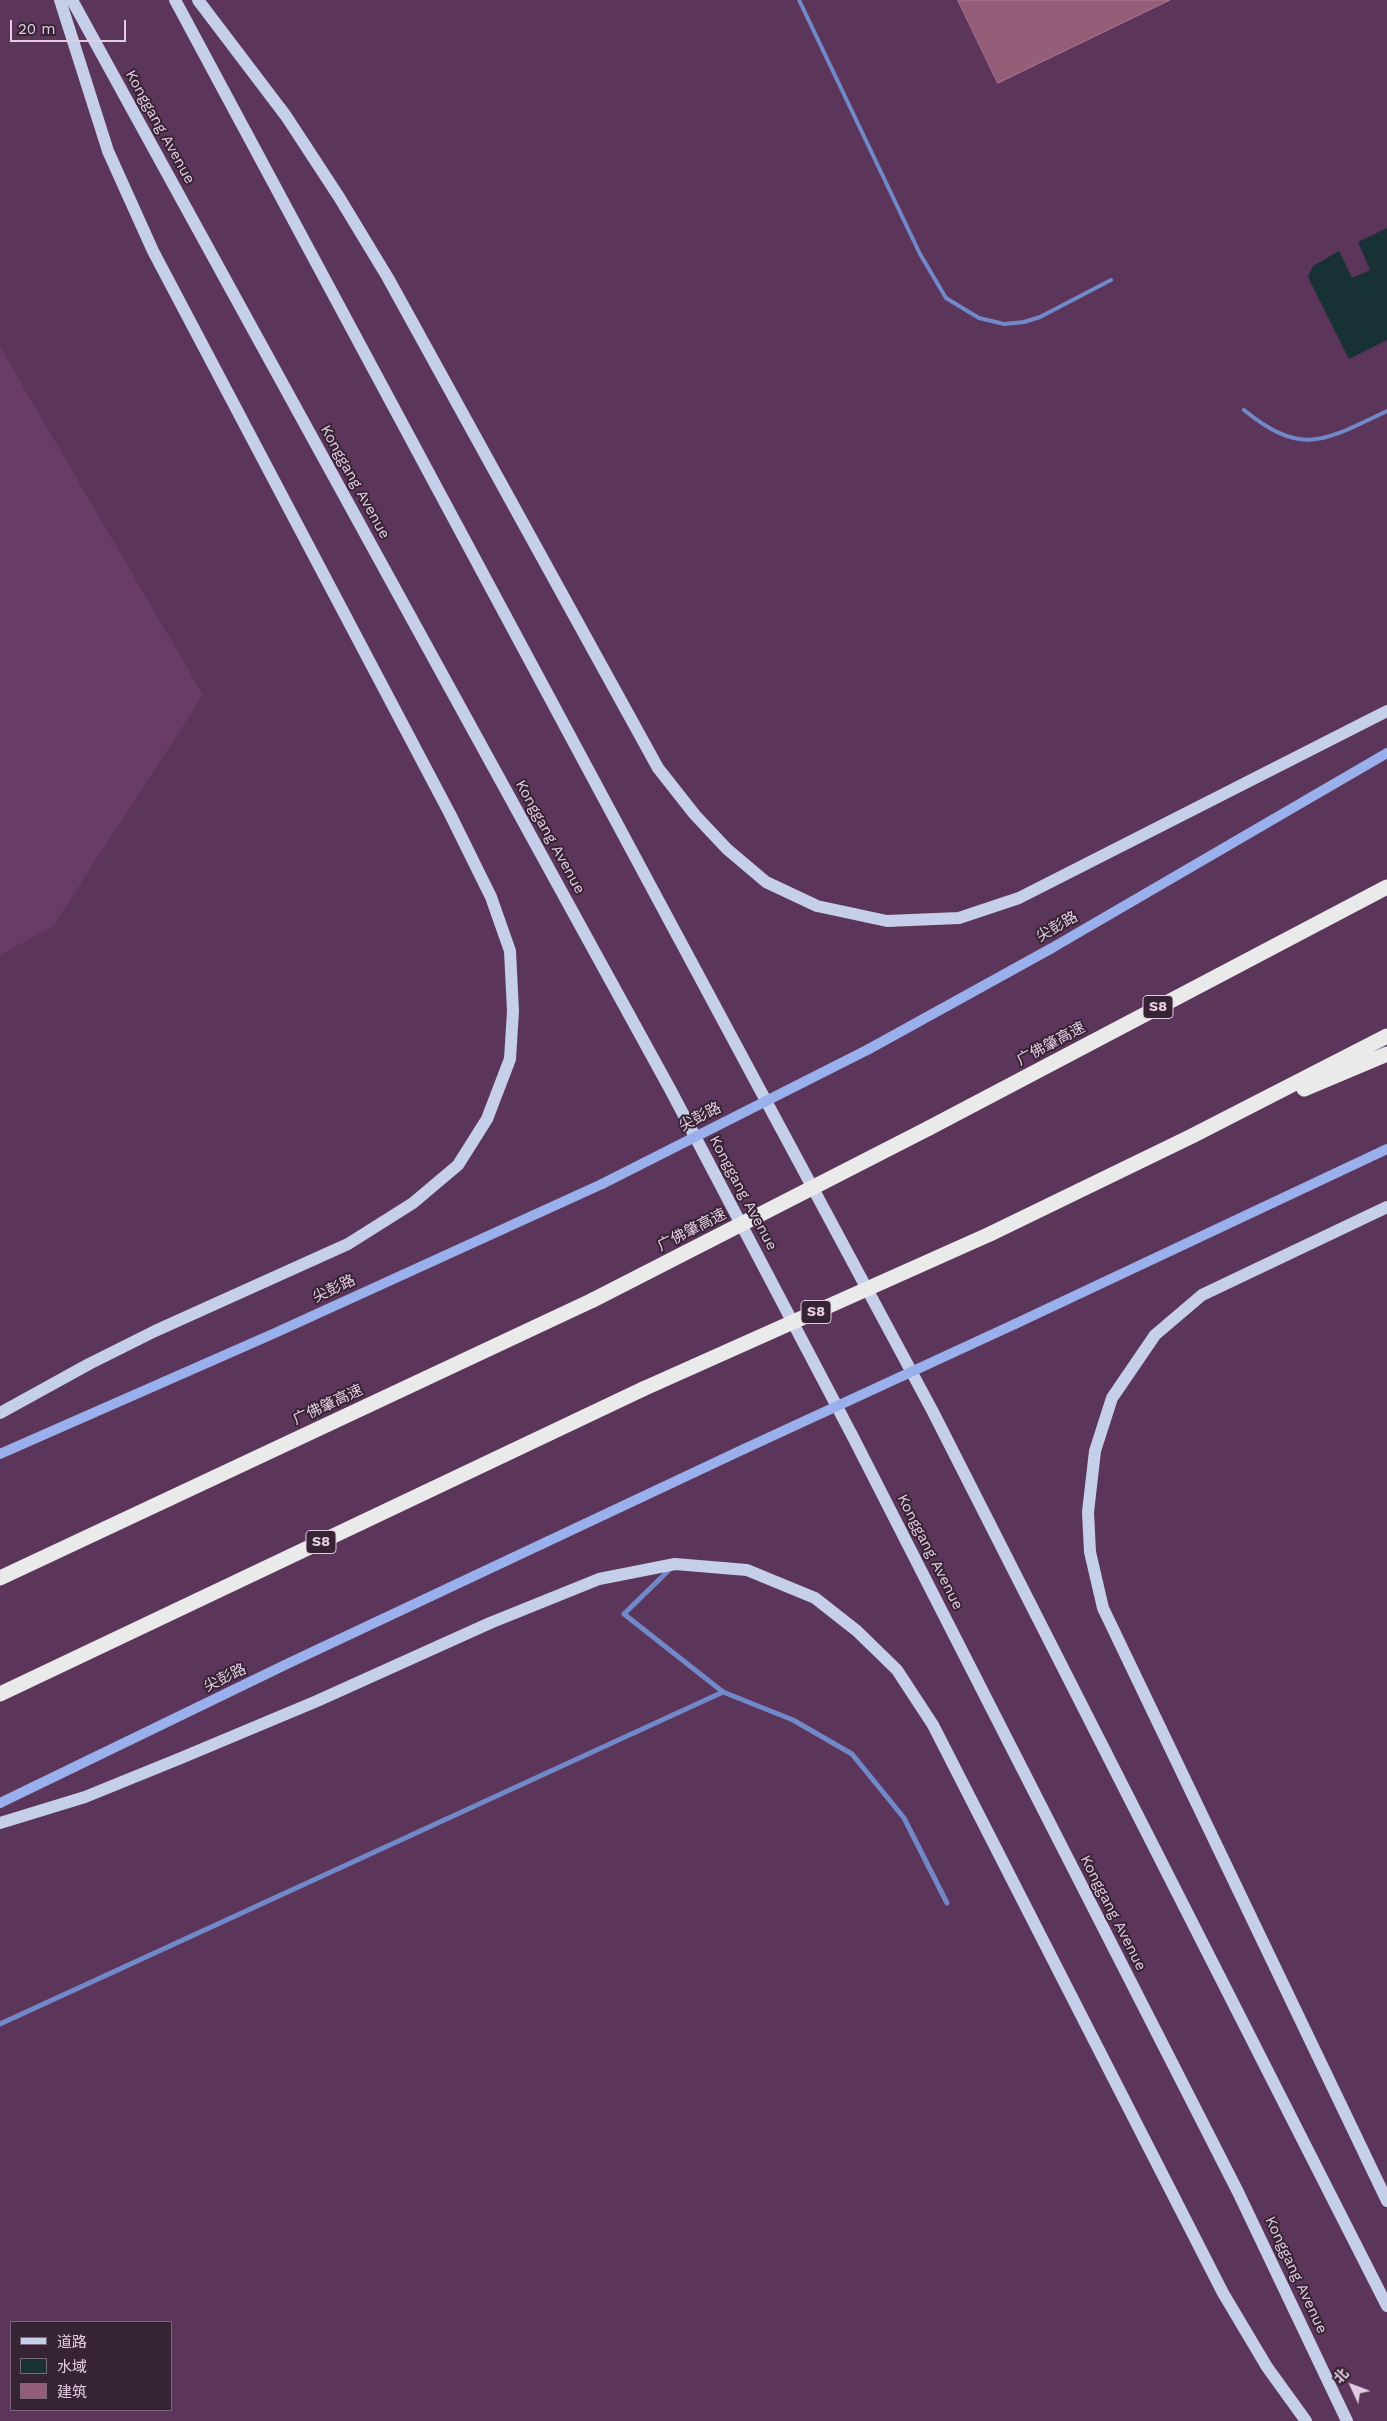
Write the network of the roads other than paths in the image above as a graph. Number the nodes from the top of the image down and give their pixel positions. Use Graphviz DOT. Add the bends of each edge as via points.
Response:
graph roads {
  1 [pos="60,0"];
  2 [pos="72,0"];
  3 [pos="175,0"];
  4 [pos="198,0"];
  5 [pos="799,0"];
  6 [pos="1111,280"];
  7 [pos="1244,410"];
  8 [pos="1387,411"];
  9 [pos="1387,711"];
  10 [pos="1387,753"];
  11 [pos="1387,887"];
  12 [pos="1387,1036"];
  13 [pos="1387,1054"];
  14 [pos="1192,1136"];
  15 [pos="1387,1149"];
  16 [pos="1387,1207"];
  17 [pos="0,1413"];
  18 [pos="0,1454"];
  19 [pos="675,1564"];
  20 [pos="0,1578"];
  21 [pos="723,1692"];
  22 [pos="0,1694"];
  23 [pos="0,1803"];
  24 [pos="0,1823"];
  25 [pos="948,1903"];
  26 [pos="0,2024"];
  27 [pos="1387,2201"];
  28 [pos="1387,2306"];
  29 [pos="1306,2421"];
  30 [pos="1347,2421"];
  1 -- 17 [label="main road" via="108,151 153,251 491,896 510,951 513,1011 510,1059 488,1119 458,1165 413,1203 348,1244 155,1331"];
  2 -- 30 [label="main road, Konggang Avenue" via="689,1124 853,1437 1238,2192"];
  3 -- 28 [label="main road" via="932,1410"];
  4 -- 9 [label="main road" via="286,116 388,278 658,768 727,849 766,882 817,906 887,921 959,918 1019,898"];
  5 -- 6 [label="lane" via="920,254 946,298 979,318 1004,324 1024,322"];
  7 -- 8 [label="lane" via="1273,431 1303,441 1330,438"];
  10 -- 18 [label="main road, 尖彭路, bridge" via="1077,934 869,1049 602,1184"];
  11 -- 20 [label="highway, 广佛肇高速 / S8, bridge" via="593,1300"];
  12 -- 14 [label="highway, S8"];
  13 -- 14 [label="highway"];
  14 -- 22 [label="highway, S8, bridge" via="990,1234 643,1389"];
  15 -- 23 [label="main road, 尖彭路, bridge" via="289,1663"];
  16 -- 27 [label="main road" via="1202,1296 1155,1335 1112,1398 1095,1451 1088,1512 1090,1552 1103,1608"];
  19 -- 21 [label="street" via="624,1614"];
  19 -- 24 [label="main road" via="599,1579 490,1623 182,1758 86,1797"];
  19 -- 29 [label="main road" via="747,1570 815,1598 857,1631 897,1670 933,1725 1223,2293 1267,2367"];
  21 -- 25 [label="street" via="793,1720 852,1754 904,1818"];
  21 -- 26 [label="street"];
}
